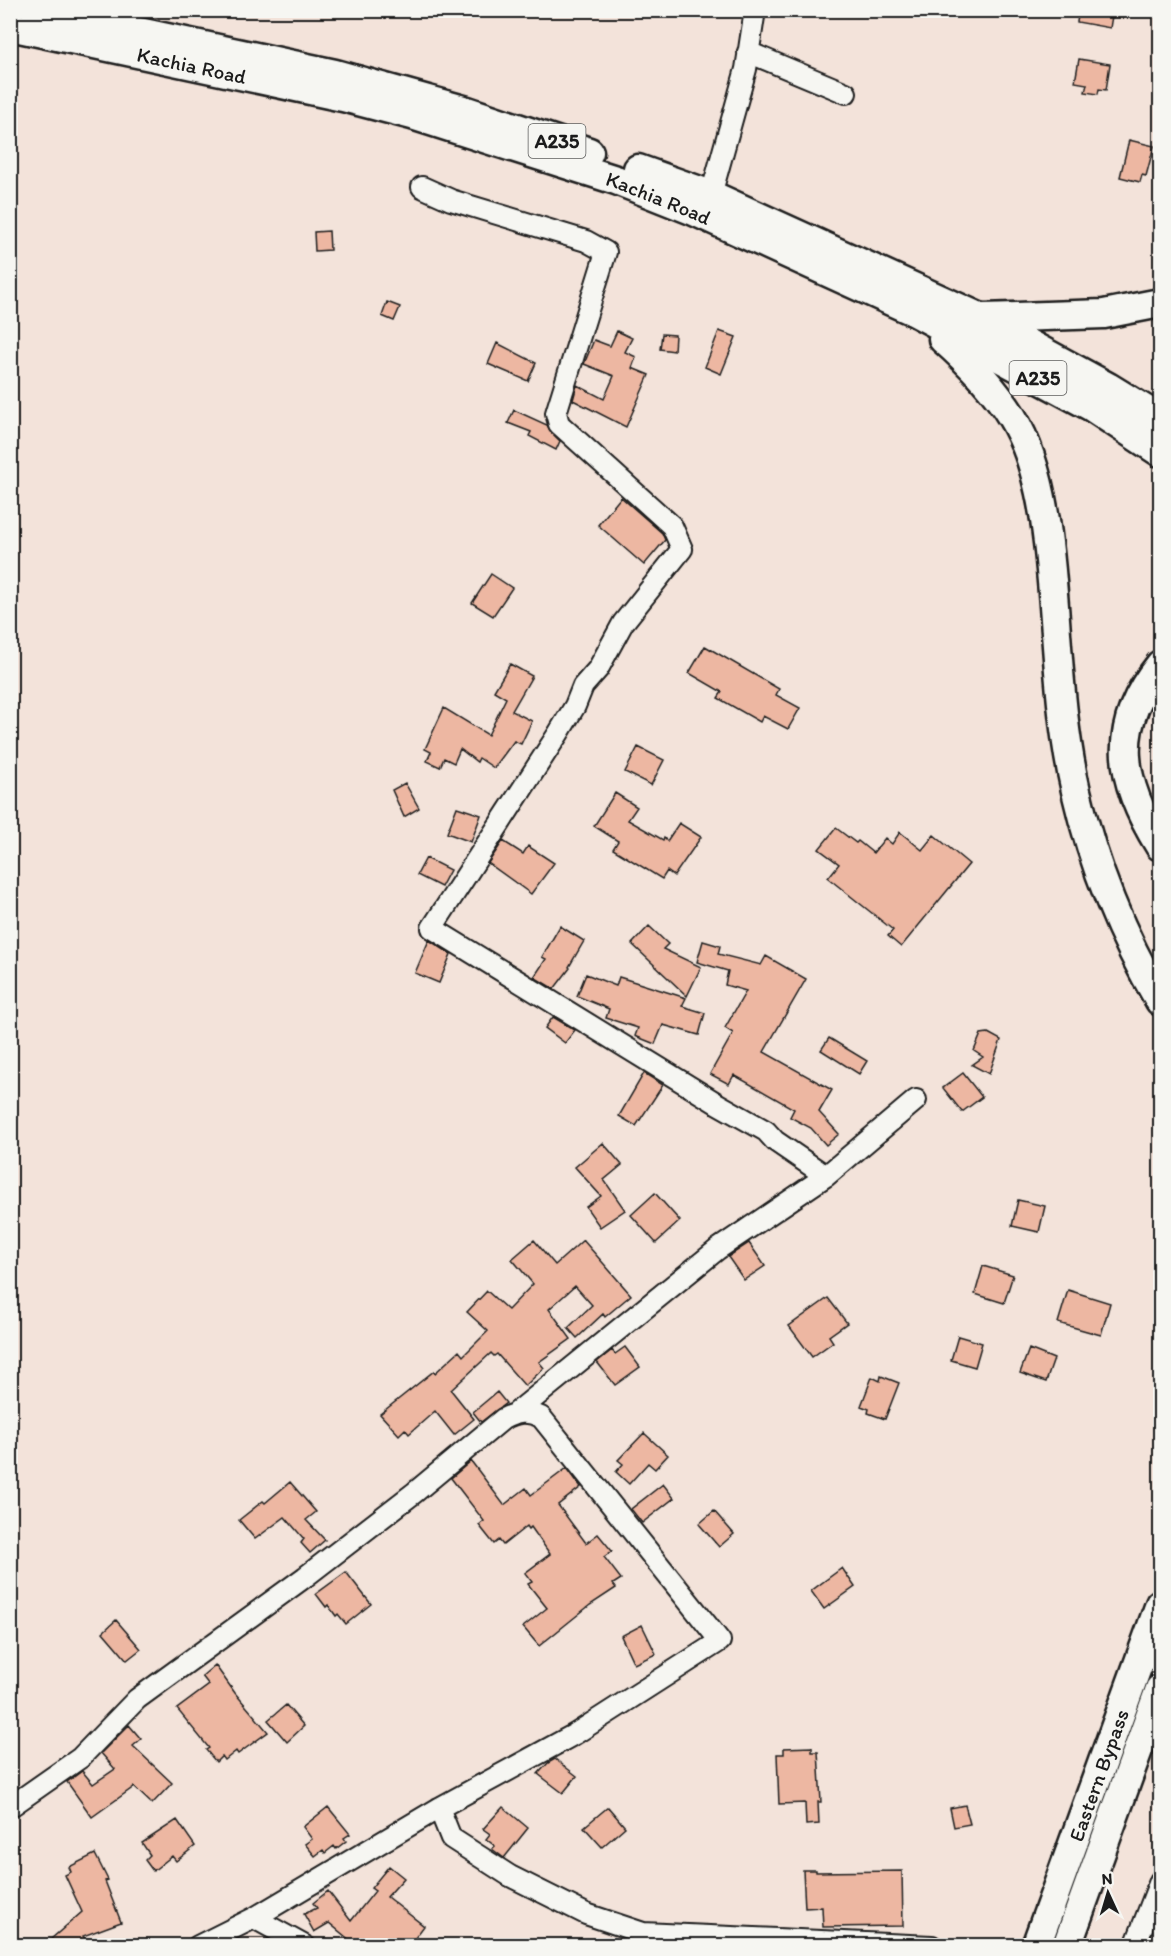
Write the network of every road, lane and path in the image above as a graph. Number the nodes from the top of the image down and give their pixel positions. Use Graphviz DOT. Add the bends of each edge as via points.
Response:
graph roads {
  1 [pos="36,10"];
  2 [pos="755,10"];
  3 [pos="10,26"];
  4 [pos="748,52"];
  5 [pos="846,93"];
  6 [pos="422,187"];
  7 [pos="711,195"];
  8 [pos="908,300"];
  9 [pos="1161,303"];
  10 [pos="981,318"];
  11 [pos="1161,419"];
  12 [pos="1161,452"];
  13 [pos="1161,665"];
  14 [pos="1161,846"];
  15 [pos="1161,1001"];
  16 [pos="916,1100"];
  17 [pos="826,1176"];
  18 [pos="517,1412"];
  19 [pos="1161,1604"];
  20 [pos="1161,1689"];
  21 [pos="10,1807"];
  22 [pos="439,1808"];
  23 [pos="1161,1881"];
  24 [pos="254,1918"];
  25 [pos="198,1946"];
  26 [pos="305,1946"];
  27 [pos="932,1946"];
  28 [pos="1036,1946"];
  29 [pos="1067,1946"];
  30 [pos="1135,1946"];
  1 -- 7 [label="highway, Kachia Road / A235" via="390,89 531,132"];
  2 -- 4 [label="street"];
  3 -- 8 [label="highway, Kachia Road / A235" via="412,115 616,180"];
  4 -- 5 [label="street"];
  4 -- 7 [label="street"];
  6 -- 17 [label="street" via="451,200 586,241 606,252 556,413 559,424 672,526 682,549 623,623 558,734 432,928 766,1131"];
  7 -- 8 [label="highway, Kachia Road / A235"];
  8 -- 10 [label="highway, Kachia Road / A235"];
  8 -- 12 [label="highway, Kachia Road / A235" via="1092,407"];
  8 -- 15 [label="highway" via="970,363 1012,417 1028,450 1044,510 1063,711 1076,791 1115,911"];
  9 -- 10 [label="highway" via="1104,314"];
  10 -- 11 [label="highway, Kachia Road / A235"];
  13 -- 14 [label="highway" via="1133,710 1125,739 1133,795"];
  16 -- 17 [label="street"];
  17 -- 18 [label="street" via="718,1249"];
  18 -- 21 [label="street" via="503,1419 305,1577 137,1699 80,1758"];
  18 -- 22 [label="street" via="541,1417 720,1641 575,1734"];
  19 -- 28 [label="highway, Eastern Bypass"];
  20 -- 29 [label="highway, Eastern Bypass"];
  22 -- 24 [label="street"];
  22 -- 27 [label="street" via="451,1838 510,1876 586,1914 643,1933"];
  23 -- 30 [label="street"];
  24 -- 25 [label="street"];
  24 -- 26 [label="street"];
}
